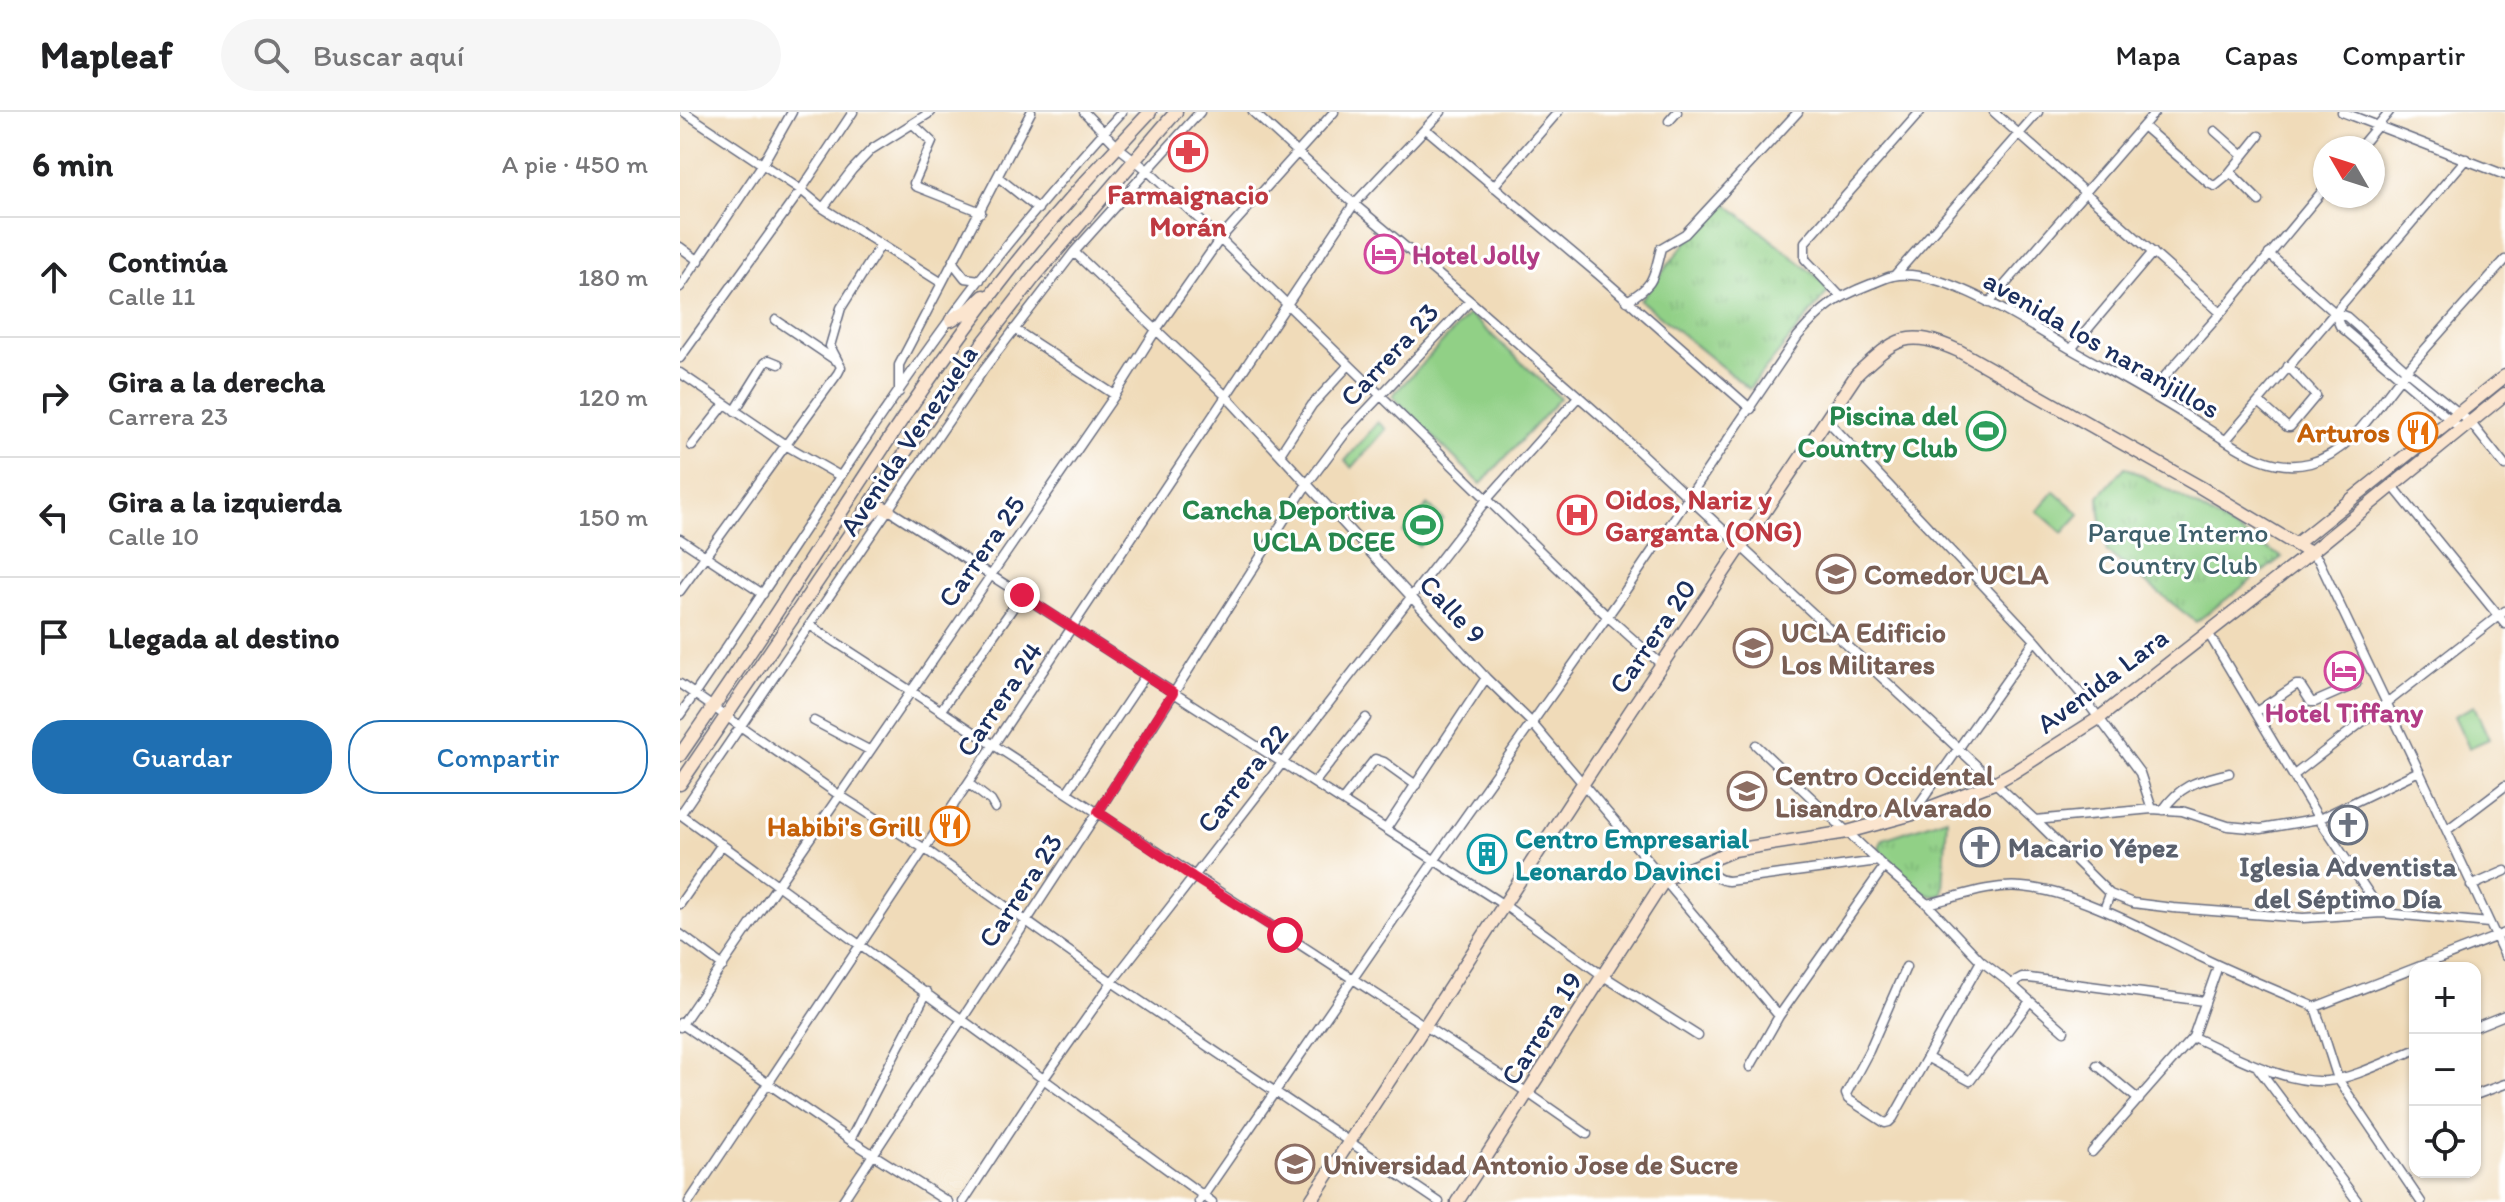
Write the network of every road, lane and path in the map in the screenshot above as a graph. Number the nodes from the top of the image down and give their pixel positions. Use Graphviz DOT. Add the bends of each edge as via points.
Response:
graph roads {
  1 [pos="684,112"];
  2 [pos="792,112"];
  3 [pos="853,112"];
  4 [pos="931,112"];
  5 [pos="1031,112"];
  6 [pos="1084,112"];
  7 [pos="1122,112"];
  8 [pos="1150,112"];
  9 [pos="1176,112"];
  10 [pos="1200,112"];
  11 [pos="1253,112"];
  12 [pos="1334,112"];
  13 [pos="1441,112"];
  14 [pos="1558,112"];
  15 [pos="1677,112"];
  16 [pos="1798,112"];
  17 [pos="1920,112"];
  18 [pos="1994,112"];
  19 [pos="2038,112"];
  20 [pos="2155,112"];
  21 [pos="2342,112"];
  22 [pos="2389,112"];
  23 [pos="1669,121"];
  24 [pos="914,125"];
  25 [pos="2143,126"];
  26 [pos="2378,126"];
  27 [pos="1426,129"];
  28 [pos="2215,131"];
  29 [pos="1104,132"];
  30 [pos="2020,134"];
  31 [pos="2259,136"];
  32 [pos="2369,136"];
  33 [pos="1118,147"];
  34 [pos="1298,153"];
  35 [pos="2243,156"];
  36 [pos="2466,159"];
  37 [pos="1134,160"];
  38 [pos="762,165"];
  39 [pos="1146,169"];
  40 [pos="2230,172"];
  41 [pos="2505,175"];
  42 [pos="998,177"];
  43 [pos="1493,187"];
  44 [pos="801,190"];
  45 [pos="2084,194"];
  46 [pos="2259,201"];
  47 [pos="2313,202"];
  48 [pos="1354,204"];
  49 [pos="823,208"];
  50 [pos="1038,209"];
  51 [pos="981,212"];
  52 [pos="1220,239"];
  53 [pos="880,246"];
  54 [pos="680,247"];
  55 [pos="1074,252"];
  56 [pos="2153,252"];
  57 [pos="2269,254"];
  58 [pos="2505,260"];
  59 [pos="699,261"];
  60 [pos="954,264"];
  61 [pos="1895,275"];
  62 [pos="1007,276"];
  63 [pos="944,280"];
  64 [pos="980,280"];
  65 [pos="680,287"];
  66 [pos="1840,296"];
  67 [pos="1470,301"];
  68 [pos="1627,301"];
  69 [pos="1989,303"];
  70 [pos="1287,304"];
  71 [pos="2334,312"];
  72 [pos="2221,313"];
  73 [pos="776,320"];
  74 [pos="951,320"];
  75 [pos="1014,329"];
  76 [pos="1156,330"];
  77 [pos="2071,349"];
  78 [pos="680,358"];
  79 [pos="838,362"];
  80 [pos="779,364"];
  81 [pos="1349,365"];
  82 [pos="2288,366"];
  83 [pos="680,373"];
  84 [pos="2403,374"];
  85 [pos="2505,376"];
  86 [pos="899,393"];
  87 [pos="2150,393"];
  88 [pos="2505,394"];
  89 [pos="1115,395"];
  90 [pos="1226,396"];
  91 [pos="1380,397"];
  92 [pos="1578,397"];
  93 [pos="2259,402"];
  94 [pos="725,404"];
  95 [pos="1751,409"];
  96 [pos="735,411"];
  97 [pos="2454,417"];
  98 [pos="1826,419"];
  99 [pos="2469,427"];
  100 [pos="2226,440"];
  101 [pos="692,446"];
  102 [pos="787,446"];
  103 [pos="1280,454"];
  104 [pos="2505,466"];
  105 [pos="840,476"];
  106 [pos="1307,484"];
  107 [pos="2392,485"];
  108 [pos="1689,497"];
  109 [pos="1488,498"];
  110 [pos="889,510"];
  111 [pos="847,537"];
  112 [pos="680,539"];
  113 [pos="2296,544"];
  114 [pos="1741,545"];
  115 [pos="2310,553"];
  116 [pos="706,555"];
  117 [pos="991,574"];
  118 [pos="680,591"];
  119 [pos="763,594"];
  120 [pos="1022,595"];
  121 [pos="1411,597"];
  122 [pos="2502,613"];
  123 [pos="1607,616"];
  124 [pos="2505,624"];
  125 [pos="811,626"];
  126 [pos="1071,628"];
  127 [pos="2207,631"];
  128 [pos="2035,640"];
  129 [pos="1662,665"];
  130 [pos="1145,676"];
  131 [pos="1486,678"];
  132 [pos="680,684"];
  133 [pos="2356,684"];
  134 [pos="911,690"];
  135 [pos="1173,693"];
  136 [pos="695,694"];
  137 [pos="2386,703"];
  138 [pos="712,708"];
  139 [pos="941,710"];
  140 [pos="2256,712"];
  141 [pos="680,715"];
  142 [pos="727,716"];
  143 [pos="1366,718"];
  144 [pos="2099,718"];
  145 [pos="814,721"];
  146 [pos="1531,722"];
  147 [pos="741,725"];
  148 [pos="994,745"];
  149 [pos="1756,745"];
  150 [pos="1959,748"];
  151 [pos="869,750"];
  152 [pos="680,755"];
  153 [pos="1281,763"];
  154 [pos="2419,771"];
  155 [pos="2229,773"];
  156 [pos="2294,775"];
  157 [pos="1314,783"];
  158 [pos="1584,783"];
  159 [pos="1994,783"];
  160 [pos="680,784"];
  161 [pos="969,784"];
  162 [pos="1416,785"];
  163 [pos="2505,786"];
  164 [pos="1067,792"];
  165 [pos="839,795"];
  166 [pos="1342,801"];
  167 [pos="995,808"];
  168 [pos="2152,809"];
  169 [pos="2163,810"];
  170 [pos="1098,812"];
  171 [pos="680,814"];
  172 [pos="1913,814"];
  173 [pos="2319,819"];
  174 [pos="2035,820"];
  175 [pos="1386,829"];
  176 [pos="2447,830"];
  177 [pos="1847,832"];
  178 [pos="722,844"];
  179 [pos="925,849"];
  180 [pos="1434,861"];
  181 [pos="1703,861"];
  182 [pos="1881,864"];
  183 [pos="2505,871"];
  184 [pos="1193,877"];
  185 [pos="1665,879"];
  186 [pos="778,885"];
  187 [pos="2471,886"];
  188 [pos="2110,894"];
  189 [pos="680,904"];
  190 [pos="1927,904"];
  191 [pos="1504,905"];
  192 [pos="2104,910"];
  193 [pos="2382,913"];
  194 [pos="1025,920"];
  195 [pos="2489,923"];
  196 [pos="680,934"];
  197 [pos="2501,934"];
  198 [pos="859,945"];
  199 [pos="2505,956"];
  200 [pos="1981,961"];
  201 [pos="723,966"];
  202 [pos="2218,966"];
  203 [pos="1906,967"];
  204 [pos="1602,975"];
  205 [pos="1352,979"];
  206 [pos="1112,982"];
  207 [pos="2011,984"];
  208 [pos="927,992"];
  209 [pos="2030,1001"];
  210 [pos="2204,1001"];
  211 [pos="2315,1007"];
  212 [pos="2505,1015"];
  213 [pos="1779,1016"];
  214 [pos="962,1020"];
  215 [pos="681,1025"];
  216 [pos="2481,1025"];
  217 [pos="1424,1027"];
  218 [pos="2064,1031"];
  219 [pos="1698,1036"];
  220 [pos="2193,1037"];
  221 [pos="2409,1052"];
  222 [pos="1928,1058"];
  223 [pos="2097,1065"];
  224 [pos="2257,1066"];
  225 [pos="1750,1067"];
  226 [pos="2338,1079"];
  227 [pos="1043,1080"];
  228 [pos="767,1084"];
  229 [pos="2505,1084"];
  230 [pos="1277,1092"];
  231 [pos="1528,1093"];
  232 [pos="2481,1093"];
  233 [pos="2139,1100"];
  234 [pos="1587,1134"];
  235 [pos="850,1140"];
  236 [pos="1349,1140"];
  237 [pos="2092,1152"];
  238 [pos="872,1154"];
  239 [pos="680,1193"];
  240 [pos="1205,1200"];
  241 [pos="691,1201"];
  242 [pos="842,1202"];
  243 [pos="948,1202"];
  244 [pos="963,1202"];
  245 [pos="1310,1202"];
  246 [pos="1439,1202"];
  247 [pos="1457,1202"];
  248 [pos="2358,1202"];
  249 [pos="2421,1202"];
  1 -- 38 [label="street"];
  2 -- 38 [label="street"];
  3 -- 44 [label="street"];
  4 -- 24 [label="street"];
  5 -- 42 [label="street"];
  6 -- 29 [label="street"];
  7 -- 29 [label="street, Avenida Venezuela"];
  8 -- 33 [label="street, Avenida Venezuela"];
  9 -- 37 [label="street, Avenida Venezuela"];
  10 -- 39 [label="street, Avenida Venezuela"];
  11 -- 34 [label="street"];
  12 -- 34 [label="street, Carrera 25"];
  13 -- 27 [label="street, Carrera 24"];
  14 -- 43 [label="street"];
  15 -- 23 [label="street"];
  16 -- 68 [label="street" via="1685,234 1661,248 1650,283"];
  17 -- 66 [label="street" via="1805,242 1805,259"];
  18 -- 30 [label="street"];
  19 -- 30 [label="street"];
  20 -- 25 [label="street"];
  21 -- 26 [label="street"];
  22 -- 26 [label="street"];
  24 -- 49 [label="street" via="872,149"];
  24 -- 51 [label="street" via="932,142 915,186"];
  25 -- 40 [label="street" via="2210,184 2215,186"];
  25 -- 45 [label="street"];
  26 -- 32 [label="street"];
  26 -- 36 [label="street"];
  27 -- 43 [label="street"];
  27 -- 48 [label="street, Carrera 24"];
  28 -- 35 [label="street"];
  29 -- 33 [label="street"];
  29 -- 50 [label="street, Avenida Venezuela"];
  30 -- 45 [label="street"];
  30 -- 61 [label="street"];
  31 -- 35 [label="street"];
  33 -- 37 [label="street"];
  33 -- 62 [label="street, Avenida Venezuela"];
  34 -- 48 [label="street"];
  34 -- 52 [label="street, Carrera 25"];
  35 -- 40 [label="street"];
  36 -- 41 [label="street"];
  36 -- 71 [label="street"];
  37 -- 39 [label="street"];
  37 -- 111 [label="street, Avenida Venezuela" via="955,379"];
  38 -- 44 [label="street"];
  38 -- 59 [label="street"];
  39 -- 52 [label="street"];
  39 -- 55 [label="street, Avenida Venezuela"];
  40 -- 46 [label="street"];
  42 -- 50 [label="street"];
  42 -- 51 [label="street"];
  43 -- 68 [label="street"];
  44 -- 49 [label="street"];
  44 -- 78 [label="street"];
  45 -- 56 [label="street"];
  45 -- 69 [label="street"];
  47 -- 57 [label="street"];
  48 -- 67 [label="street"];
  48 -- 70 [label="street, Carrera 24"];
  49 -- 53 [label="street"];
  50 -- 64 [label="street, Avenida Venezuela"];
  51 -- 60 [label="street"];
  52 -- 70 [label="street"];
  52 -- 76 [label="street, Carrera 25"];
  53 -- 63 [label="street"];
  53 -- 79 [label="street" via="837,317 830,346"];
  54 -- 59 [label="street"];
  55 -- 75 [label="street, Avenida Venezuela"];
  55 -- 76 [label="street, Calle 9"];
  56 -- 72 [label="street"];
  56 -- 77 [label="street"];
  57 -- 71 [label="street"];
  57 -- 72 [label="street"];
  58 -- 84 [label="street, avenida los naranjillos"];
  59 -- 65 [label="street"];
  60 -- 63 [label="street"];
  60 -- 64 [label="street" via="965,278"];
  61 -- 66 [label="street, avenida los naranjillos"];
  61 -- 69 [label="street, avenida los naranjillos" via="1937,281"];
  62 -- 74 [label="street"];
  62 -- 138 [label="street, Avenida Venezuela" via="890,437"];
  63 -- 86 [label="street" via="899,365"];
  64 -- 74 [label="street, Avenida Venezuela"];
  66 -- 95 [label="street, avenida los naranjillos" via="1798,336"];
  67 -- 91 [label="street, Carrera 23"];
  67 -- 92 [label="street"];
  68 -- 95 [label="street"];
  69 -- 77 [label="street, avenida los naranjillos"];
  70 -- 81 [label="street"];
  70 -- 90 [label="street, Carrera 24"];
  71 -- 82 [label="street"];
  71 -- 84 [label="street" via="2340,326"];
  72 -- 87 [label="street"];
  73 -- 79 [label="street"];
  74 -- 86 [label="street, Avenida Venezuela"];
  75 -- 89 [label="street"];
  75 -- 110 [label="street, Avenida Venezuela"];
  76 -- 89 [label="street, Carrera 25"];
  76 -- 90 [label="street, Calle 9"];
  77 -- 87 [label="street, avenida los naranjillos"];
  79 -- 102 [label="street" via="838,373"];
  80 -- 96 [label="street" via="765,363"];
  81 -- 91 [label="street"];
  81 -- 103 [label="street" via="1312,405"];
  82 -- 93 [label="street"];
  82 -- 93 [label="street" via="2316,394 2301,415 2287,427"];
  83 -- 94 [label="street"];
  84 -- 97 [label="street"];
  84 -- 100 [label="street, avenida los naranjillos" via="2355,435 2334,453 2310,463 2261,460"];
  85 -- 97 [label="street"];
  86 -- 105 [label="street, Avenida Venezuela"];
  87 -- 100 [label="street, avenida los naranjillos"];
  88 -- 99 [label="street, Avenida Lara"];
  89 -- 117 [label="street, Carrera 25"];
  90 -- 103 [label="street, Calle 9"];
  90 -- 126 [label="street, Carrera 24"];
  91 -- 106 [label="street, Carrera 23"];
  91 -- 109 [label="street"];
  92 -- 108 [label="street"];
  92 -- 109 [label="street, Carrera 22"];
  93 -- 100 [label="street"];
  94 -- 96 [label="street"];
  94 -- 101 [label="street"];
  95 -- 108 [label="street, avenida los naranjillos"];
  96 -- 102 [label="street"];
  97 -- 99 [label="street"];
  97 -- 113 [label="street"];
  98 -- 113 [label="street, Carrera 20" via="1857,374 1881,352 1903,338 1932,339"];
  98 -- 114 [label="street, Carrera 20"];
  98 -- 128 [label="street"];
  99 -- 104 [label="street"];
  99 -- 107 [label="street, Avenida Lara"];
  102 -- 105 [label="street"];
  102 -- 116 [label="street"];
  103 -- 106 [label="street, Calle 9"];
  105 -- 119 [label="street, Avenida Venezuela"];
  106 -- 121 [label="street, Calle 9"];
  106 -- 135 [label="street, Carrera 23"];
  107 -- 115 [label="street, Avenida Lara"];
  107 -- 122 [label="street"];
  108 -- 114 [label="street"];
  108 -- 123 [label="street, avenida los naranjillos"];
  109 -- 121 [label="street, Carrera 22"];
  109 -- 123 [label="street"];
  110 -- 111 [label="street" via="883,505 875,508"];
  110 -- 117 [label="street"];
  110 -- 125 [label="street, Avenida Venezuela"];
  111 -- 142 [label="street, Avenida Venezuela"];
  112 -- 116 [label="street"];
  113 -- 115 [label="street, Carrera 20"];
  114 -- 129 [label="street, Carrera 20"];
  114 -- 150 [label="street"];
  115 -- 127 [label="street, Avenida Lara"];
  115 -- 137 [label="street" via="2318,559"];
  116 -- 118 [label="street"];
  116 -- 119 [label="street"];
  117 -- 120 [label="street"];
  117 -- 134 [label="street, Carrera 25"];
  119 -- 136 [label="street, Avenida Venezuela"];
  120 -- 126 [label="street"];
  120 -- 139 [label="street"];
  121 -- 131 [label="street, Calle 9"];
  121 -- 153 [label="street, Carrera 22"];
  122 -- 124 [label="street"];
  122 -- 137 [label="street"];
  123 -- 129 [label="street"];
  123 -- 146 [label="street, avenida los naranjillos"];
  125 -- 134 [label="street"];
  125 -- 147 [label="street, Avenida Venezuela"];
  126 -- 130 [label="street"];
  126 -- 148 [label="street, Carrera 24"];
  127 -- 140 [label="street"];
  127 -- 144 [label="street, Avenida Lara"];
  128 -- 144 [label="street"];
  128 -- 150 [label="street"];
  129 -- 158 [label="street, Carrera 20"];
  130 -- 135 [label="street"];
  130 -- 164 [label="street"];
  131 -- 146 [label="street, Calle 9"];
  131 -- 162 [label="street"];
  132 -- 136 [label="street"];
  133 -- 140 [label="street" via="2315,702 2296,685"];
  134 -- 139 [label="street"];
  134 -- 151 [label="street, Carrera 25"];
  135 -- 153 [label="street"];
  135 -- 170 [label="street, Carrera 23"];
  136 -- 138 [label="street"];
  136 -- 141 [label="street, Avenida Venezuela"];
  137 -- 154 [label="street"];
  137 -- 156 [label="street"];
  138 -- 142 [label="street"];
  138 -- 152 [label="street, Avenida Venezuela"];
  139 -- 148 [label="street"];
  140 -- 156 [label="street"];
  142 -- 147 [label="street"];
  142 -- 160 [label="street, Avenida Venezuela"];
  143 -- 157 [label="street"];
  144 -- 159 [label="street, Avenida Lara"];
  144 -- 168 [label="street" via="2140,773"];
  145 -- 151 [label="street"];
  146 -- 158 [label="street, Calle 9"];
  146 -- 180 [label="street, avenida los naranjillos"];
  147 -- 165 [label="street"];
  147 -- 171 [label="street, Avenida Venezuela"];
  148 -- 161 [label="street, Carrera 24"];
  148 -- 164 [label="street"];
  149 -- 177 [label="street"];
  150 -- 159 [label="street"];
  150 -- 172 [label="street"];
  151 -- 165 [label="street, Carrera 25"];
  153 -- 157 [label="street"];
  153 -- 184 [label="street, Carrera 22"];
  154 -- 173 [label="street"];
  154 -- 176 [label="street"];
  155 -- 169 [label="street" via="2191,784"];
  156 -- 173 [label="street"];
  157 -- 166 [label="street"];
  158 -- 185 [label="street, Calle 9"];
  158 -- 191 [label="street, Carrera 20"];
  159 -- 172 [label="street, Avenida Lara"];
  159 -- 174 [label="street"];
  161 -- 167 [label="street"];
  161 -- 179 [label="street, Carrera 24"];
  162 -- 166 [label="street" via="1375,759"];
  162 -- 175 [label="street"];
  163 -- 176 [label="street"];
  164 -- 170 [label="street"];
  165 -- 179 [label="street"];
  165 -- 186 [label="street, Carrera 25"];
  166 -- 175 [label="street"];
  168 -- 169 [label="street"];
  168 -- 174 [label="street"];
  169 -- 173 [label="street" via="2261,829"];
  170 -- 184 [label="street"];
  170 -- 194 [label="street, Carrera 23"];
  171 -- 178 [label="street"];
  172 -- 177 [label="street, Avenida Lara"];
  173 -- 193 [label="street"];
  174 -- 188 [label="street"];
  175 -- 180 [label="street"];
  176 -- 187 [label="street"];
  177 -- 181 [label="street, Avenida Lara" via="1734,850"];
  177 -- 182 [label="street"];
  178 -- 186 [label="street"];
  178 -- 189 [label="street"];
  179 -- 194 [label="street"];
  179 -- 198 [label="street, Carrera 24"];
  180 -- 191 [label="street"];
  180 -- 205 [label="street, avenida los naranjillos"];
  181 -- 182 [label="street" via="1720,881"];
  181 -- 185 [label="street, Avenida Lara"];
  182 -- 190 [label="street"];
  182 -- 213 [label="street"];
  183 -- 187 [label="street"];
  184 -- 205 [label="street"];
  184 -- 206 [label="street, Carrera 22"];
  185 -- 204 [label="street, Carrera 19"];
  185 -- 213 [label="street, Calle 9"];
  186 -- 198 [label="street"];
  186 -- 201 [label="street, Carrera 25"];
  187 -- 195 [label="street"];
  188 -- 192 [label="street"];
  188 -- 193 [label="street" via="2173,908 2303,918"];
  190 -- 192 [label="street" via="1976,890 2021,887"];
  190 -- 200 [label="street"];
  191 -- 204 [label="street"];
  191 -- 217 [label="street, Carrera 20"];
  192 -- 202 [label="street"];
  193 -- 195 [label="street"];
  194 -- 206 [label="street"];
  194 -- 214 [label="street, Carrera 23"];
  195 -- 197 [label="street"];
  196 -- 201 [label="street"];
  197 -- 199 [label="street"];
  197 -- 211 [label="street"];
  198 -- 208 [label="street"];
  198 -- 228 [label="street, Carrera 24"];
  200 -- 207 [label="street"];
  200 -- 222 [label="street"];
  201 -- 215 [label="street, Carrera 25"];
  202 -- 210 [label="street"];
  202 -- 211 [label="street"];
  203 -- 222 [label="street" via="1848,1099 1889,1122"];
  204 -- 219 [label="street"];
  204 -- 231 [label="street, Carrera 19"];
  205 -- 217 [label="street"];
  205 -- 230 [label="street, avenida los naranjillos"];
  206 -- 227 [label="street, Carrera 22"];
  206 -- 230 [label="street"];
  207 -- 209 [label="street"];
  207 -- 210 [label="street" via="2029,978"];
  208 -- 214 [label="street"];
  208 -- 235 [label="street"];
  209 -- 218 [label="street"];
  209 -- 222 [label="street" via="1970,1081"];
  210 -- 220 [label="street"];
  211 -- 226 [label="street"];
  212 -- 216 [label="street"];
  213 -- 225 [label="street"];
  214 -- 227 [label="street"];
  214 -- 238 [label="street, Carrera 23"];
  215 -- 228 [label="street"];
  217 -- 231 [label="street"];
  217 -- 236 [label="street, Carrera 20"];
  220 -- 224 [label="street"];
  220 -- 233 [label="street"];
  221 -- 226 [label="street"];
  223 -- 233 [label="street"];
  224 -- 226 [label="street" via="2282,1075"];
  224 -- 248 [label="street"];
  226 -- 249 [label="street"];
  227 -- 240 [label="street"];
  227 -- 244 [label="street, Carrera 22"];
  228 -- 235 [label="street"];
  228 -- 241 [label="street, Carrera 24"];
  229 -- 232 [label="street"];
  230 -- 236 [label="street"];
  230 -- 240 [label="street, avenida los naranjillos"];
  231 -- 234 [label="street"];
  231 -- 247 [label="street, Carrera 19"];
  233 -- 237 [label="street"];
  235 -- 238 [label="street"];
  236 -- 245 [label="street, Carrera 20"];
  236 -- 246 [label="street"];
  238 -- 242 [label="street, Carrera 23"];
  238 -- 243 [label="street"];
  239 -- 241 [label="street"];
}
